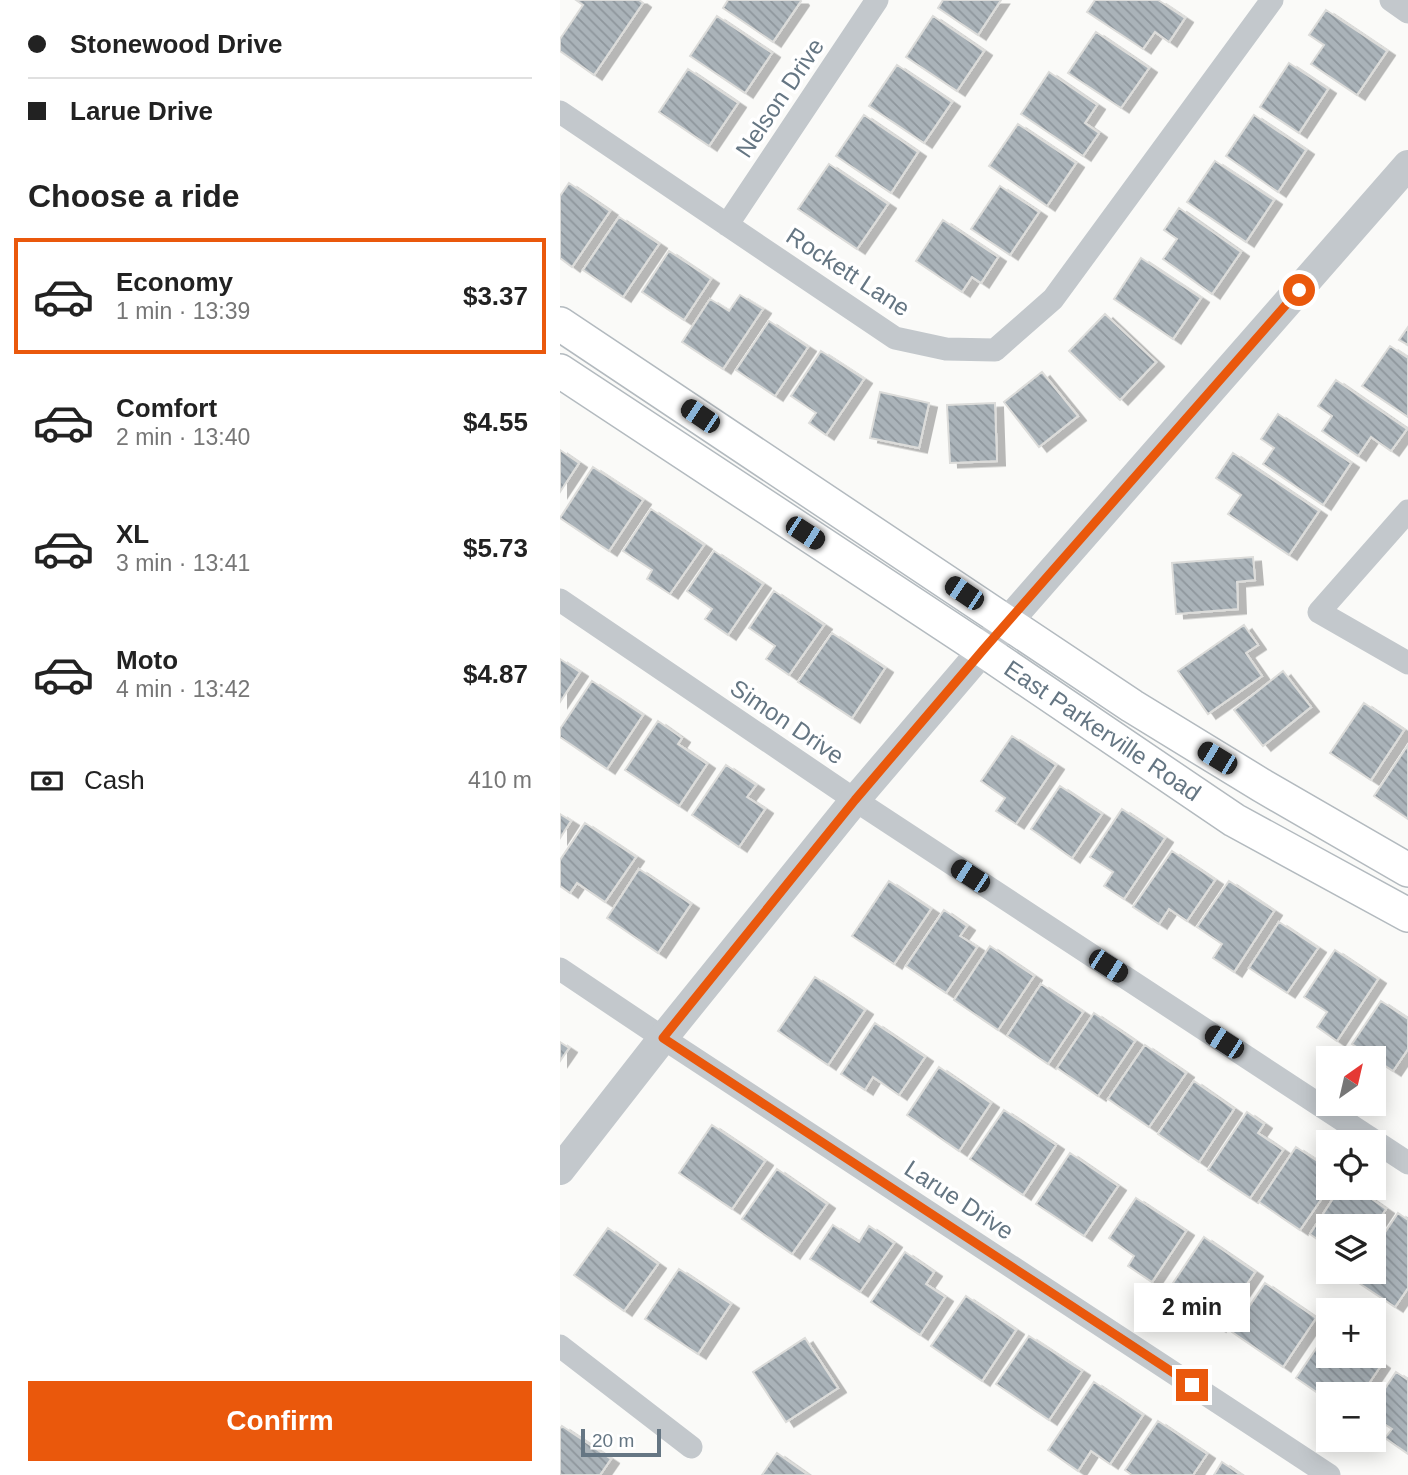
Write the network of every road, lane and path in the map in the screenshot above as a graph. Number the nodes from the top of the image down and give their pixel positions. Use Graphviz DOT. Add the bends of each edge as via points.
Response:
graph roads {
  1 [pos="877,0"];
  2 [pos="1272,0"];
  3 [pos="1391,0"];
  4 [pos="1408,12"];
  5 [pos="560,112"];
  6 [pos="1408,166"];
  7 [pos="727,225"];
  8 [pos="560,324"];
  9 [pos="560,371"];
  10 [pos="1408,511"];
  11 [pos="560,600"];
  12 [pos="1007,623"];
  13 [pos="983,650"];
  14 [pos="1408,663"];
  15 [pos="855,800"];
  16 [pos="1408,870"];
  17 [pos="1408,915"];
  18 [pos="560,968"];
  19 [pos="663,1038"];
  20 [pos="1408,1163"];
  21 [pos="560,1170"];
  22 [pos="560,1346"];
  23 [pos="691,1447"];
  24 [pos="1329,1475"];
  1 -- 7 [label="street, Nelson Drive"];
  2 -- 7 [label="street, Rockett Lane" via="1053,299 995,349 946,349 895,338"];
  3 -- 4 [label="street"];
  5 -- 7 [label="street, Rockett Lane"];
  6 -- 12 [label="street"];
  8 -- 12 [label="main road, East Parkerville Road"];
  9 -- 13 [label="main road, East Parkerville Road"];
  10 -- 14 [label="street" via="1319,612"];
  11 -- 15 [label="street, Simon Drive"];
  12 -- 13 [label="street"];
  12 -- 16 [label="main road, East Parkerville Road" via="1151,718"];
  13 -- 15 [label="street"];
  13 -- 17 [label="main road, East Parkerville Road" via="1234,820"];
  15 -- 19 [label="street"];
  15 -- 20 [label="street, Simon Drive"];
  18 -- 19 [label="street, Larue Drive"];
  19 -- 21 [label="street"];
  19 -- 24 [label="street, Larue Drive"];
  22 -- 23 [label="street"];
}
